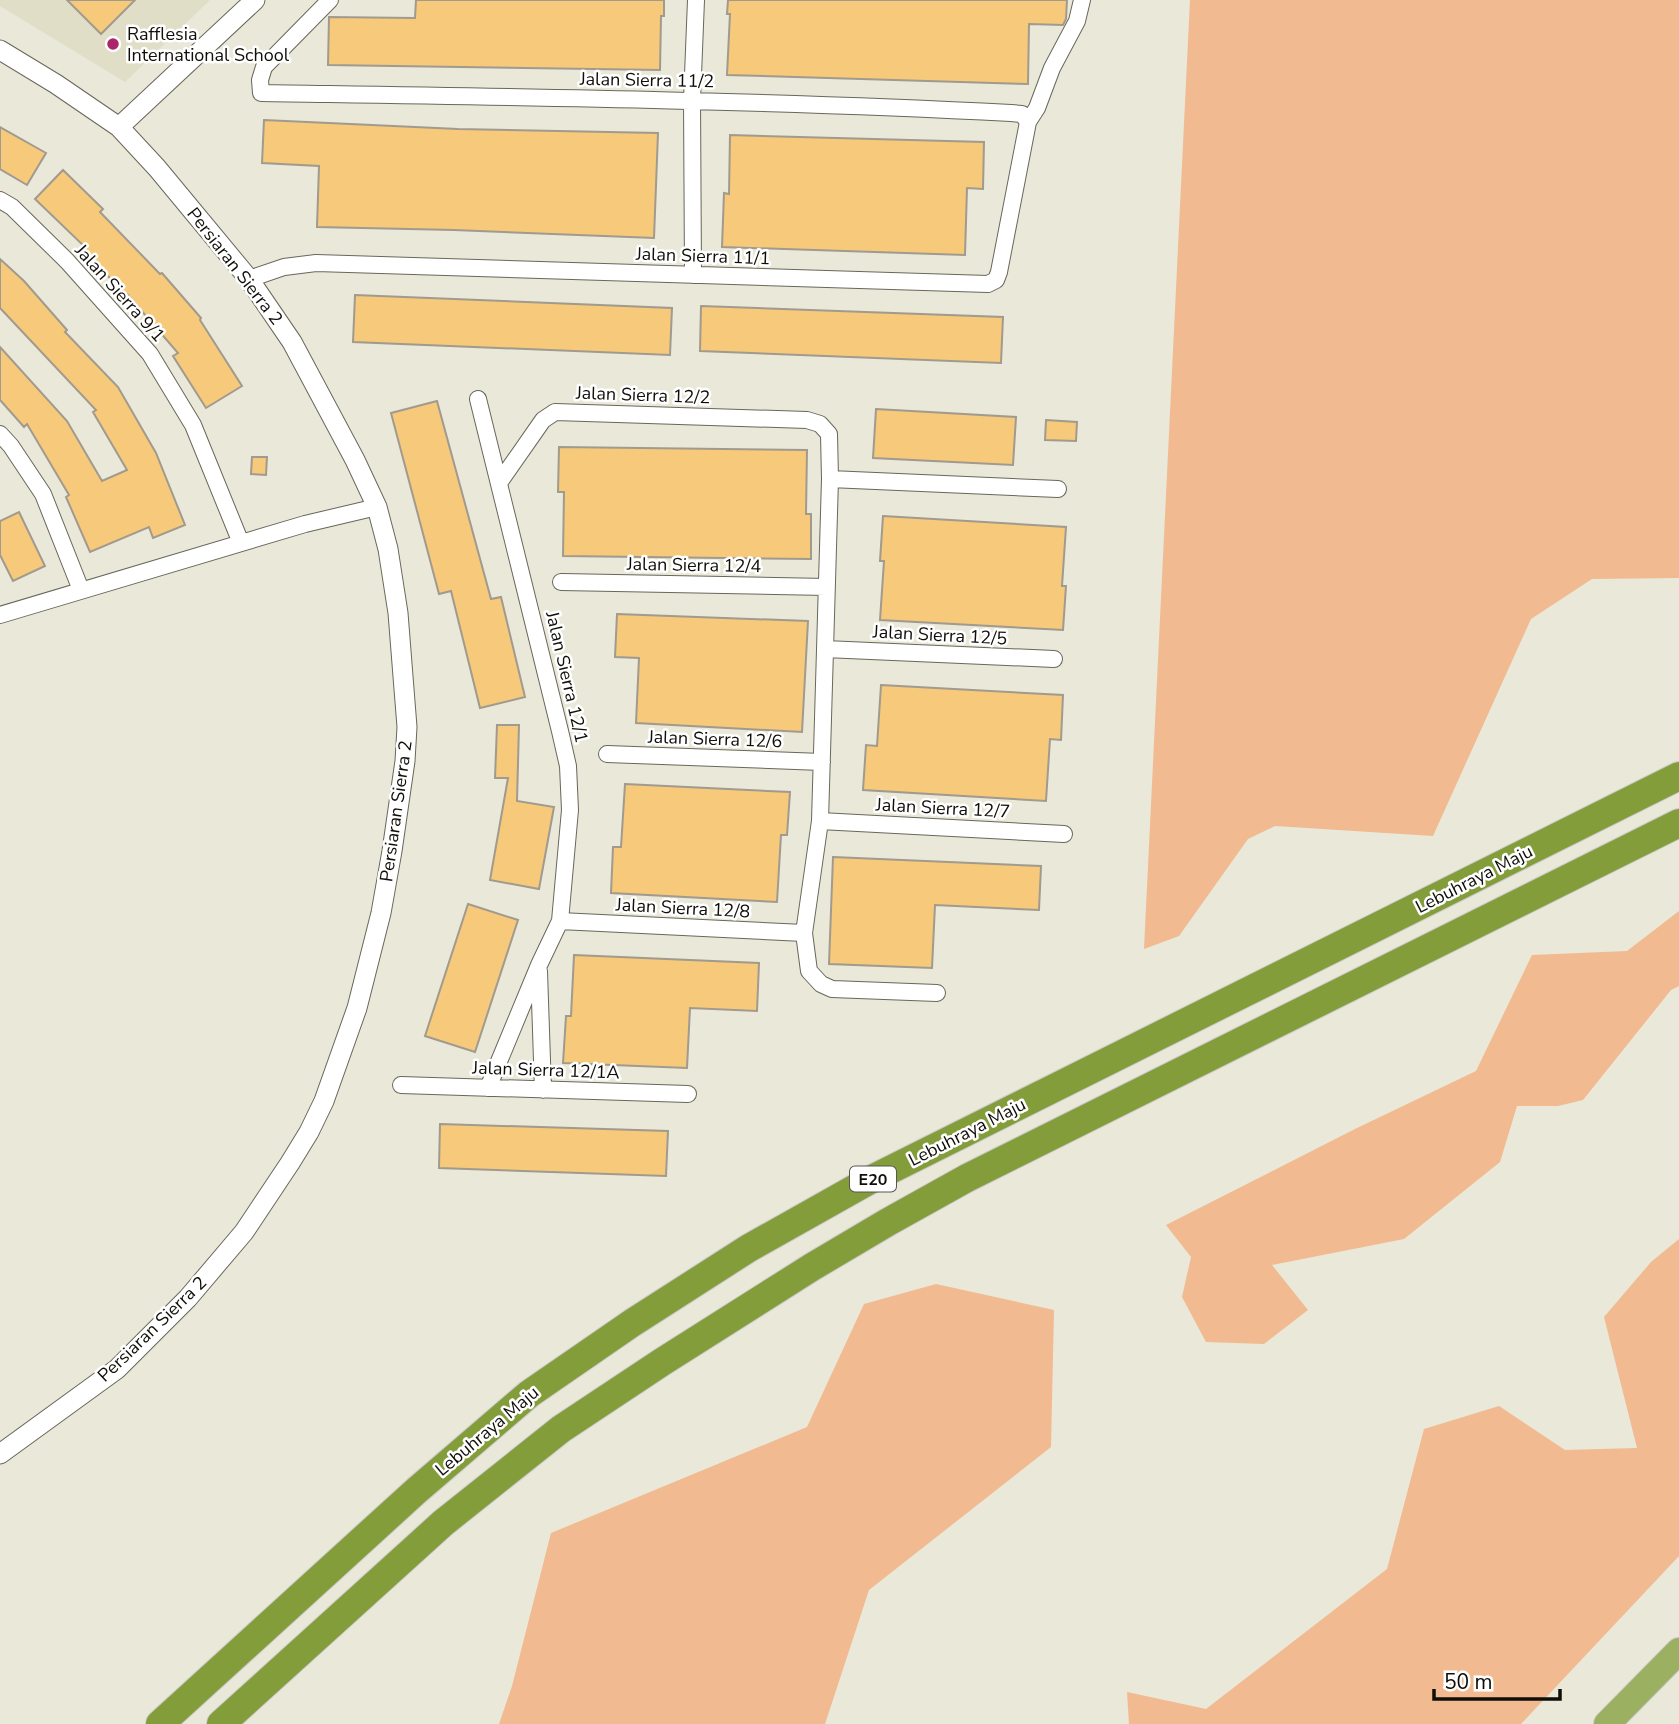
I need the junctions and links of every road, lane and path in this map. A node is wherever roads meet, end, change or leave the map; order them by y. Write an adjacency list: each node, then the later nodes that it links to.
1 (255, 0): 8 (street)
2 (330, 0): 6 (street, Jalan Sierra 11/2)
3 (696, 0): 6 (street)
4 (1082, 0): 7 (street, Jalan Sierra 11/1)
5 (0, 50): 8 (street, Persiaran Sierra 2)
6 (692, 100): 7 (street, Jalan Sierra 11/2); 10 (street)
7 (1028, 122): 10 (street, Jalan Sierra 11/1)
8 (118, 127): 11 (street, Persiaran Sierra 2)
9 (0, 200): 18 (street, Jalan Sierra 9/1)
10 (693, 275): 11 (street, Jalan Sierra 11/1)
11 (249, 279): 17 (street, Persiaran Sierra 2)
12 (478, 399): 15 (street, Jalan Sierra 12/1)
13 (0, 434): 21 (street)
14 (830, 479): 15 (street, Jalan Sierra 12/2); 16 (street); 20 (street)
15 (499, 483): 31 (street, Jalan Sierra 12/1)
16 (1058, 489)
17 (377, 507): 18 (street); 39 (street, Persiaran Sierra 2)
18 (241, 543): 21 (street)
19 (561, 582): 20 (street, Jalan Sierra 12/4)
20 (827, 587): 23 (street)
21 (81, 590): 22 (street)
22 (0, 615)
23 (825, 649): 24 (street, Jalan Sierra 12/5); 26 (street)
24 (1054, 659)
25 (607, 754): 26 (street, Jalan Sierra 12/6)
26 (822, 762): 28 (street)
27 (1679, 776): 41 (highway, Lebuhraya Maju / E20)
28 (820, 821): 30 (street, Jalan Sierra 12/7); 32 (street)
29 (1679, 823): 42 (highway, E20)
30 (1064, 834)
31 (560, 921): 32 (street, Jalan Sierra 12/8); 33 (street, Jalan Sierra 12/1)
32 (804, 933): 34 (street)
33 (539, 965): 36 (street, Jalan Sierra 12/1); 37 (street)
34 (937, 993)
35 (401, 1085): 36 (street, Jalan Sierra 12/1A)
36 (488, 1088): 37 (street, Jalan Sierra 12/1A)
37 (542, 1090): 38 (street, Jalan Sierra 12/1A)
38 (688, 1094)
39 (0, 1454)
40 (1679, 1651): 43 (highway)
41 (160, 1724)
42 (221, 1724)
43 (1607, 1724)

